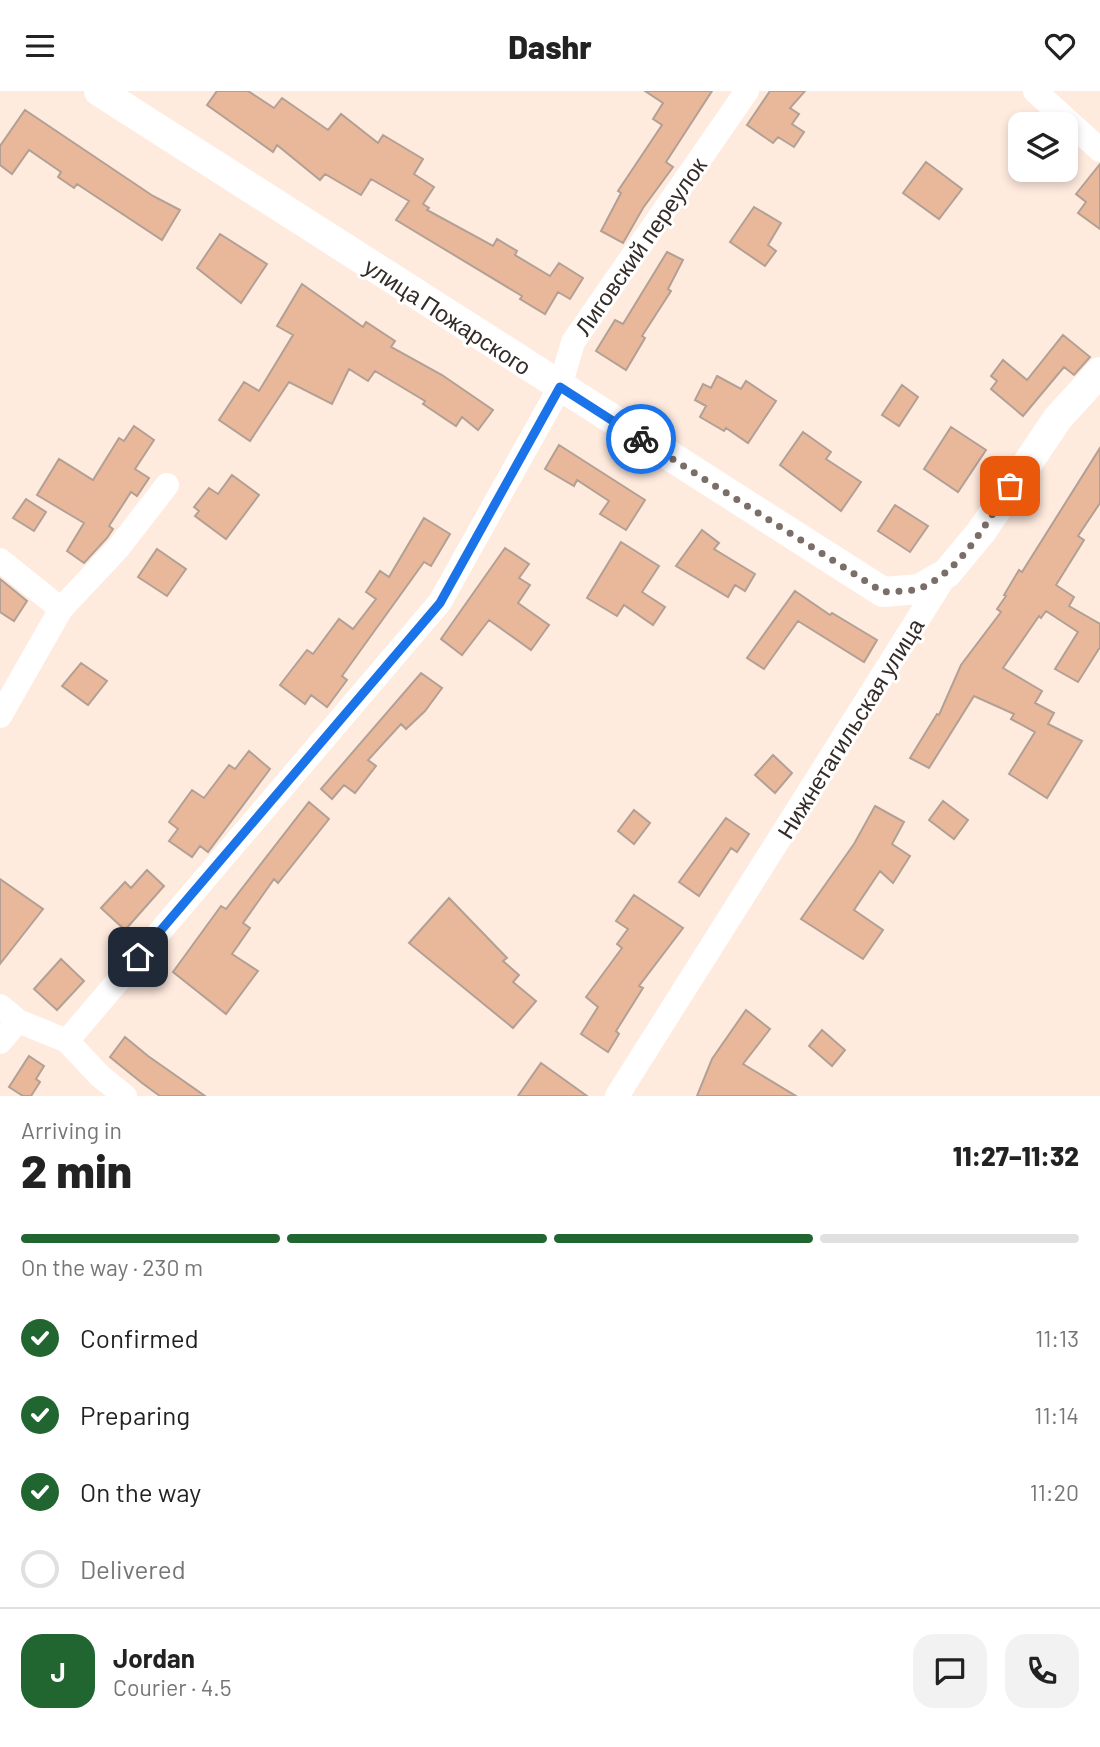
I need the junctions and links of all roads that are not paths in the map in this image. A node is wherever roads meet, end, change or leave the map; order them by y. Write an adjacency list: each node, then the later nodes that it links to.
1 (99, 91): 6 (street, улица Пожарского)
2 (747, 91): 6 (street, Лиговский переулок)
3 (1035, 91): 4 (street)
4 (1100, 150)
5 (1100, 372): 9 (street, Нижнетагильская улица)
6 (560, 387): 9 (street, улица Пожарского); 13 (street, Лиговский переулок)
7 (167, 485): 10 (street)
8 (0, 561): 10 (street)
9 (947, 573): 16 (street, Нижнетагильская улица)
10 (61, 609): 11 (street)
11 (0, 716)
12 (9, 1013): 13 (street); 14 (street)
13 (68, 1041): 15 (street)
14 (0, 1042)
15 (125, 1096)
16 (617, 1096)

